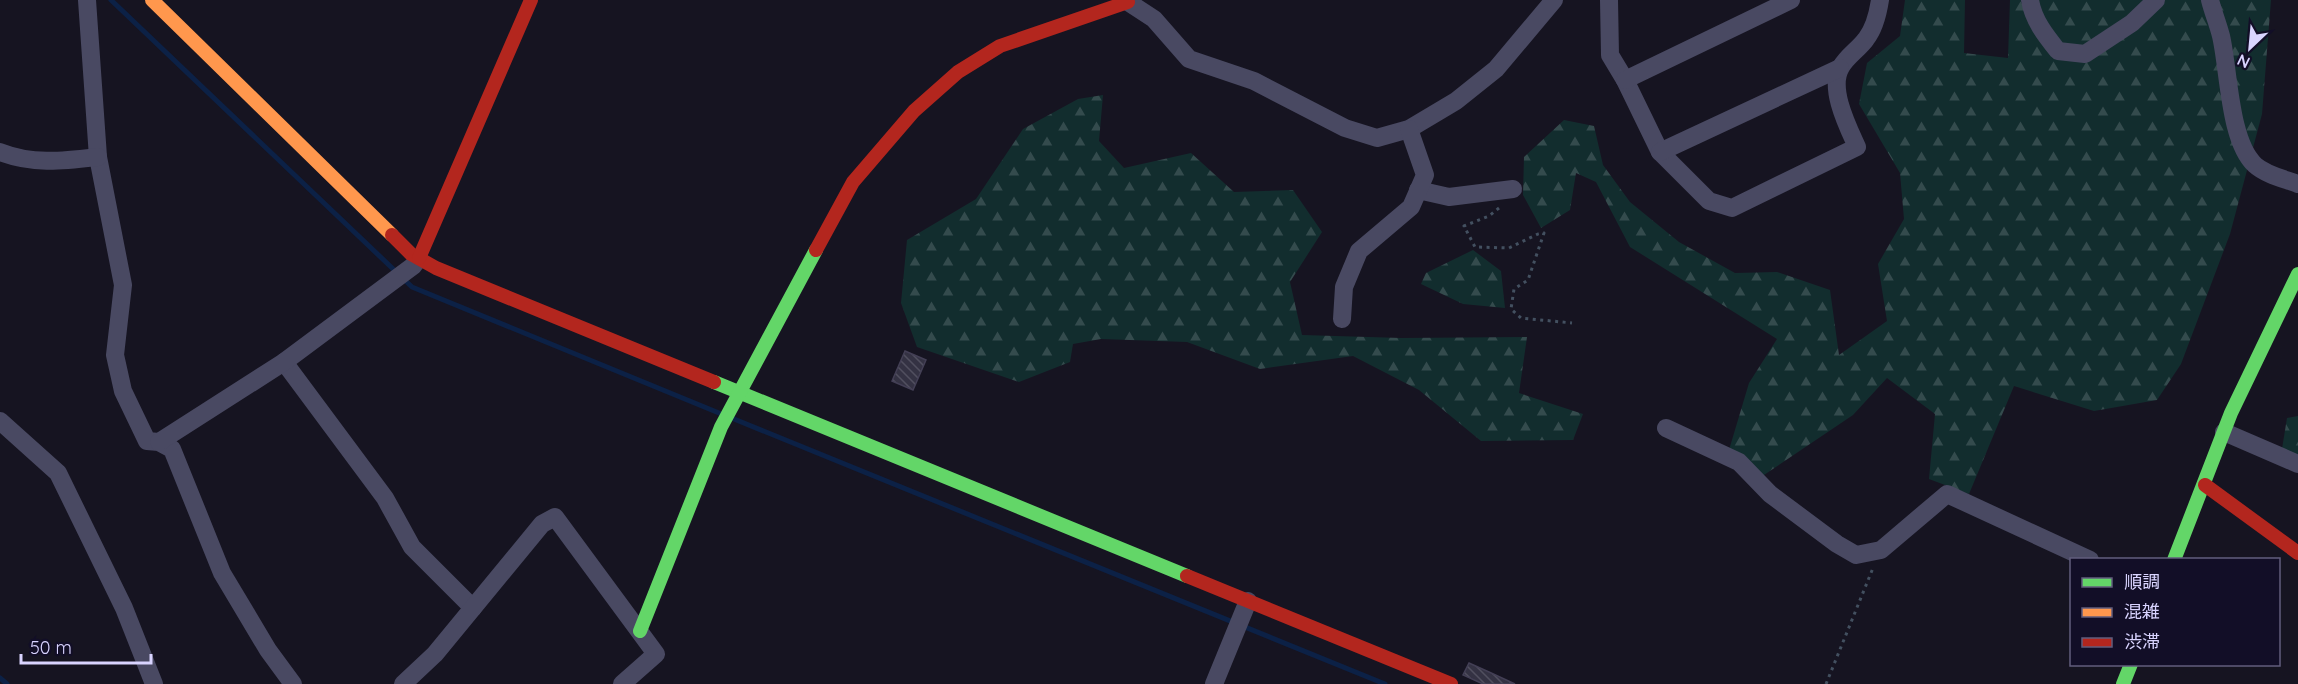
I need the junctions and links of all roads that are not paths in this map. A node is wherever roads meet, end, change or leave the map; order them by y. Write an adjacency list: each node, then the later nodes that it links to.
1 (87, 0): 17 (street)
2 (152, 0): 21 (street)
3 (531, 0): 21 (street)
4 (1554, 0): 14 (street)
5 (1609, 0): 13 (street)
6 (1791, 0): 13 (street)
7 (1880, 0): 12 (street)
8 (2030, 0): 9 (street)
9 (2156, 0)
10 (2210, 0): 18 (street)
11 (1125, 1): 14 (street); 25 (street)
12 (1840, 68): 16 (street); 16 (street)
13 (1625, 80): 16 (street)
14 (1409, 129): 20 (street)
15 (0, 152): 17 (street)
16 (1660, 152)
17 (98, 157): 29 (street)
18 (2298, 184)
19 (1513, 189): 20 (street)
20 (1418, 190): 23 (street)
21 (416, 262): 24 (street); 25 (street)
22 (2298, 274): 28 (street)
23 (1342, 319)
24 (284, 362): 29 (street); 36 (street)
25 (738, 392): 35 (street); 37 (street)
26 (0, 421): 39 (street)
27 (1666, 428): 33 (street)
28 (2224, 432): 30 (street); 31 (street)
29 (159, 442): 40 (street)
30 (2298, 464)
31 (2205, 485): 32 (street); 34 (street)
32 (2298, 553)
33 (2086, 558)
34 (2175, 558)
35 (1248, 601): 43 (street); 44 (street)
36 (473, 608): 37 (street); 41 (street)
37 (640, 631): 42 (street)
38 (2130, 666): 45 (street)
39 (154, 684)
40 (293, 684)
41 (403, 684)
42 (622, 684)
43 (1214, 684)
44 (1451, 684)
45 (2123, 684)

